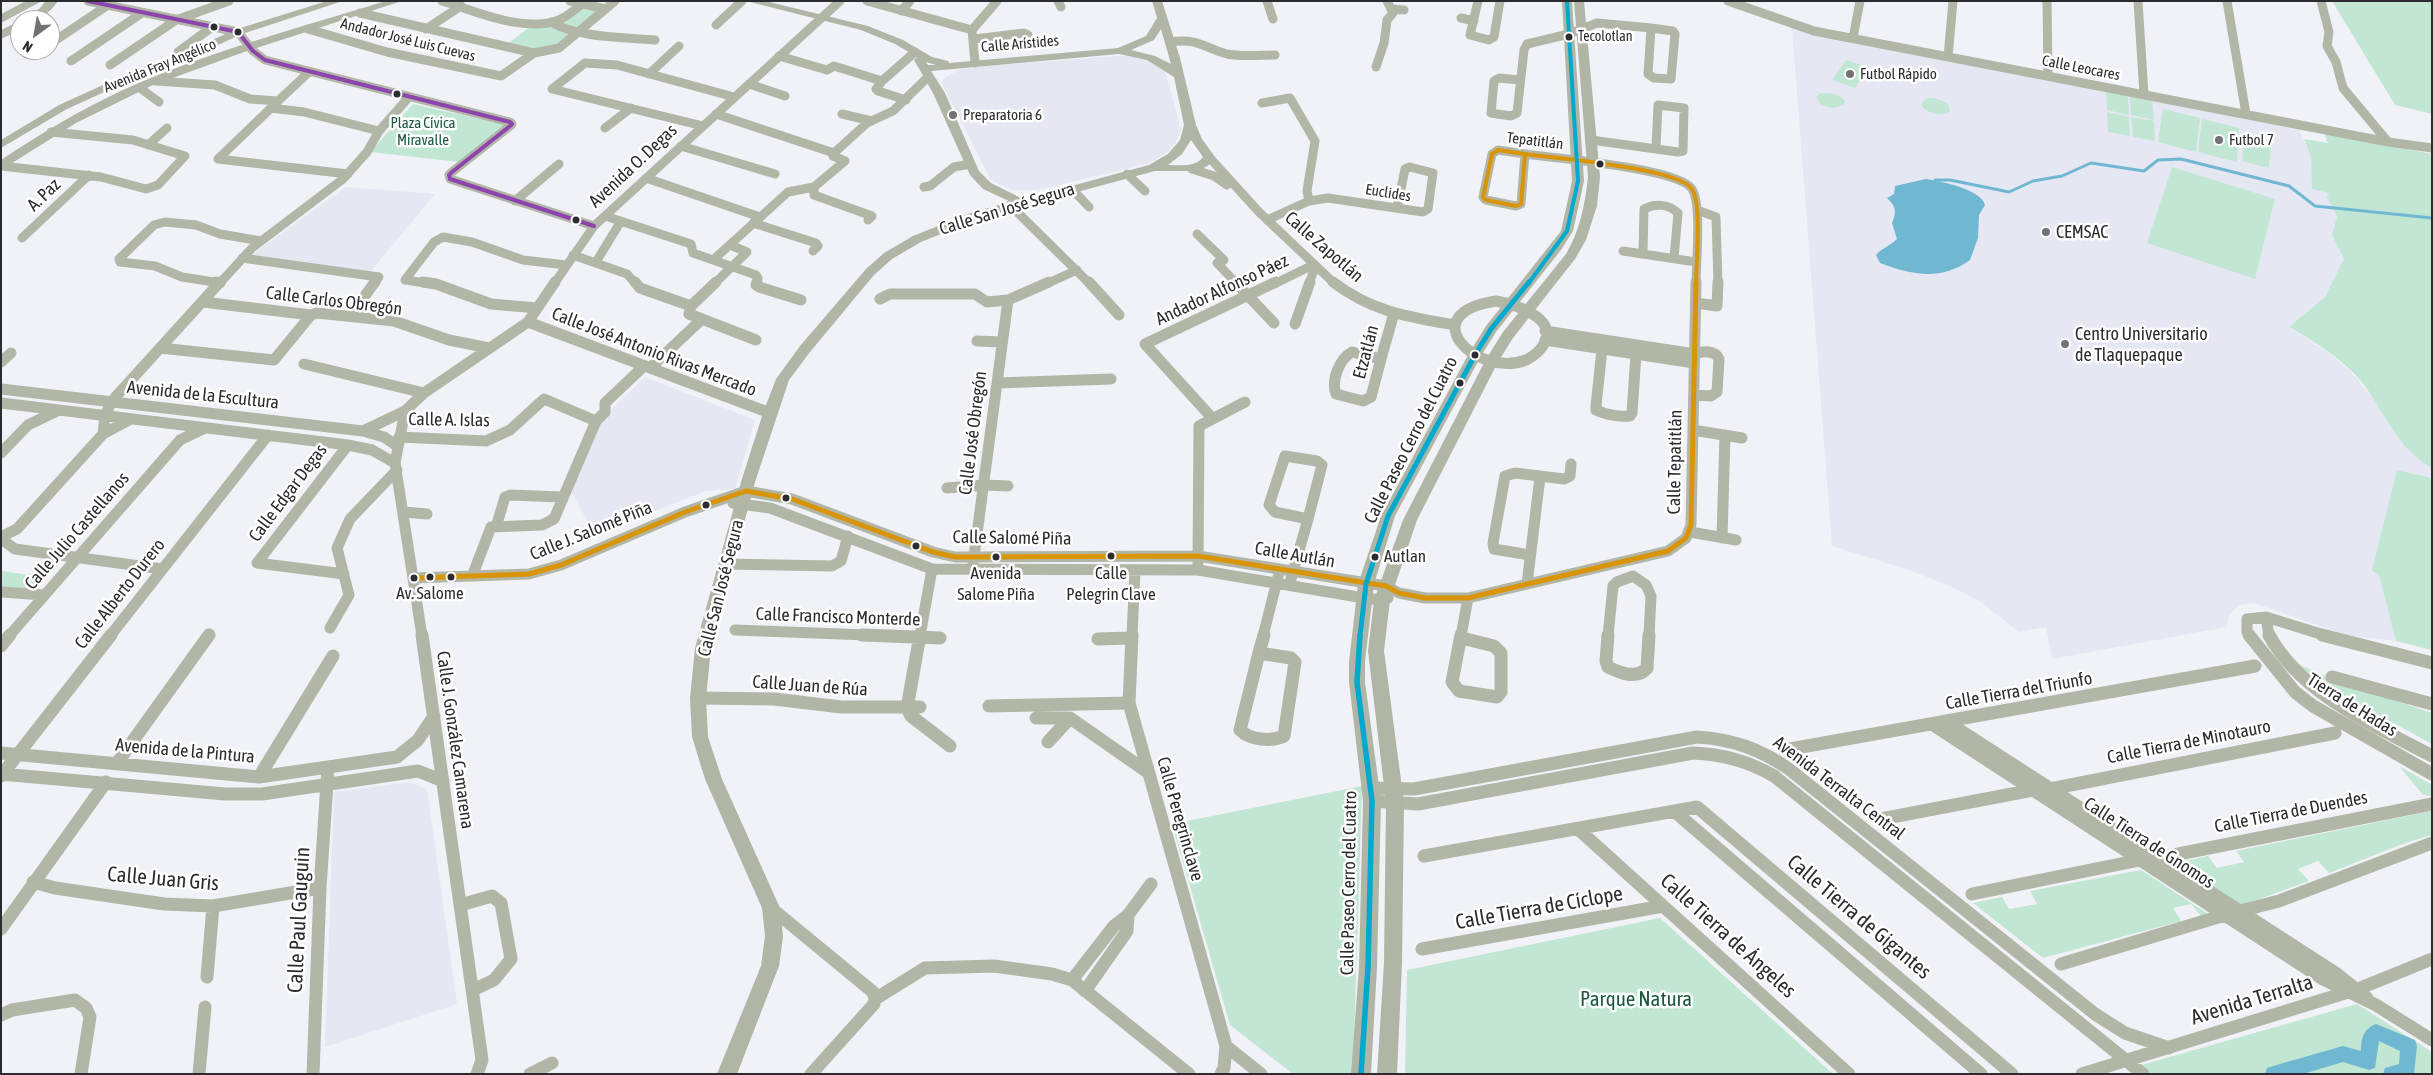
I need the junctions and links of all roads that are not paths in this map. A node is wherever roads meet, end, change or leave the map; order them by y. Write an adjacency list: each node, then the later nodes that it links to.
1 (36, 1): 40 (main road)
2 (88, 1): 29 (street)
3 (229, 1): 41 (street)
4 (338, 1): 51 (street, Avenida Fray Angélico)
5 (397, 1): 35 (street, Avenida Fray Angélico)
6 (442, 1): 30 (street)
7 (570, 1): 26 (street)
8 (615, 1): 31 (street)
9 (742, 1): 44 (street)
10 (751, 1): 36 (street)
11 (840, 1): 36 (street, Avenida O. Degas)
12 (867, 1): 32 (street)
13 (910, 1): 32 (street)
14 (997, 1): 49 (street)
15 (1158, 1): 37 (street)
16 (1267, 1): 38 (street)
17 (1478, 1): 42 (street)
18 (1499, 1): 42 (street)
19 (1728, 1): 54 (street, Calle Leocares)
20 (1860, 1): 54 (street)
21 (1953, 1): 69 (street)
22 (2047, 1): 81 (street)
23 (2138, 1): 88 (street)
24 (2227, 1): 98 (street)
25 (2321, 1): 107 (street)
26 (582, 4): 31 (street); 43 (street)
27 (1568, 4): 52 (street, Calle Paseo Cerro del Cuatro)
28 (1389, 5): 33 (street); 76 (street)
29 (108, 6): 34 (street); 53 (street)
30 (461, 6): 43 (street); 48 (street)
31 (606, 9): 50 (street)
32 (901, 10): 49 (street)
33 (1404, 10)
34 (142, 12): 41 (street); 71 (street)
35 (360, 13): 47 (street, Avenida Fray Angélico); 48 (street)
36 (821, 18): 64 (street); 68 (street, Avenida O. Degas)
37 (1162, 18): 57 (street); 58 (street)
38 (1273, 18)
39 (1461, 18): 42 (street)
40 (1, 19)
41 (176, 20): 45 (street); 75 (street)
42 (1474, 21)
43 (551, 22): 50 (street)
44 (716, 25)
45 (212, 27): 51 (street); 63 (street)
46 (1651, 28): 46 (street); 52 (street)
47 (308, 29): 61 (street, Avenida Fray Angélico); 65 (street, Andador José Luis Cuevas)
48 (426, 29): 65 (street)
49 (972, 30): 55 (street)
50 (580, 31): 56 (street); 65 (street)
51 (238, 32): 61 (street); 108 (street, Avenida Fray Angélico)
52 (1575, 32): 82 (street); 106 (street, Calle Paseo Cerro del Cuatro); 117 (street, Calle Paseo Cerro del Cuatro)
53 (60, 37)
54 (1853, 38): 69 (street, Calle Leocares)
55 (974, 39): 59 (street); 73 (street)
56 (655, 40)
57 (1145, 40): 58 (street); 62 (street, Calle Arístides); 66 (street)
58 (1170, 42): 67 (street); 70 (street)
59 (1029, 45)
60 (679, 46): 79 (street)
61 (250, 48): 77 (street); 83 (street, Avenida Fray Angélico)
62 (1119, 50): 66 (street, Calle Arístides); 73 (street, Calle Arístides)
63 (178, 52)
64 (915, 52): 74 (street); 78 (street); 84 (street)
65 (534, 53)
66 (1145, 54): 72 (street, Calle Arístides)
67 (1275, 55)
68 (779, 56): 84 (street); 85 (street, Avenida O. Degas)
69 (1948, 57): 81 (street, Calle Leocares)
70 (1175, 58): 72 (street); 80 (street)
71 (71, 61)
72 (1163, 62): 80 (street, Calle Arístides)
73 (975, 63): 74 (street, Calle Arístides)
74 (958, 64): 78 (street, Calle Arístides); 87 (street)
75 (110, 65)
76 (1376, 68)
77 (309, 72): 83 (street); 90 (street)
78 (926, 73): 87 (street); 92 (street)
79 (649, 74): 91 (street); 95 (street)
80 (1179, 76): 100 (street)
81 (2048, 76): 88 (street, Calle Leocares)
82 (1520, 80): 82 (street)
83 (156, 81): 86 (street, Avenida Fray Angélico)
84 (882, 81): 92 (street)
85 (749, 84): 89 (street); 91 (street, Avenida O. Degas)
86 (140, 88): 93 (street); 105 (street, Avenida Fray Angélico)
87 (939, 93): 120 (street)
88 (2144, 95): 98 (street, Calle Leocares)
89 (785, 96)
90 (409, 97): 104 (street); 135 (street)
91 (734, 98): 96 (street, Avenida O. Degas)
92 (906, 100): 99 (street)
93 (159, 102)
94 (1262, 103): 136 (street)
95 (630, 108): 101 (street); 103 (street)
96 (716, 114): 101 (street, Avenida O. Degas); 116 (street)
97 (842, 114): 99 (street)
98 (2246, 114): 107 (street, Calle Leocares)
99 (872, 121): 116 (street)
100 (1190, 125): 113 (street); 114 (street)
101 (703, 126): 110 (street, Avenida O. Degas)
102 (167, 128): 109 (street)
103 (606, 128)
104 (379, 131): 124 (street); 124 (street)
105 (51, 132): 109 (street); 121 (street, Avenida Fray Angélico)
106 (1591, 140): 111 (street); 118 (street, Calle Paseo Cerro del Cuatro)
107 (2388, 142): 112 (street, Calle Leocares)
108 (1, 145)
109 (148, 145): 127 (street)
110 (680, 146): 125 (street); 128 (street, Avenida O. Degas)
111 (1656, 148): 111 (street)
112 (2432, 148)
113 (1178, 152): 114 (street); 122 (street, Calle San José Segura); 123 (street)
114 (1206, 152): 123 (street); 134 (street, Calle Zapotlán)
115 (1525, 153): 115 (street, Tepatitlán); 117 (street, Tepatitlán)
116 (834, 154): 130 (street)
117 (1577, 160): 118 (street, Tepatitlán); 170 (street, Calle Paseo Cerro del Cuatro)
118 (1593, 163): 129 (street, Tepatitlán); 174 (street, Calle Paseo Cerro del Cuatro)
119 (558, 164): 135 (street)
120 (970, 164): 131 (street); 137 (street)
121 (1, 166): 127 (street)
122 (1153, 168): 123 (street, Calle San José Segura); 126 (street, Calle San José Segura)
123 (1187, 168): 134 (street, Calle Zapotlán)
124 (348, 174): 149 (street)
125 (775, 174)
126 (1127, 174): 132 (street, Calle San José Segura); 133 (street)
127 (88, 175): 148 (street, A. Paz)
128 (646, 178): 141 (street, Avenida O. Degas); 142 (street)
129 (1685, 182): 140 (street, Calle Tepatitlán)
130 (814, 187): 142 (street); 143 (street)
131 (924, 187)
132 (1072, 189): 137 (street, Calle San José Segura); 138 (street)
133 (1145, 191)
134 (1239, 193): 144 (street, Calle Zapotlán)
135 (516, 201): 146 (street)
136 (1310, 202): 139 (street, Euclides); 144 (street, Euclides)
137 (1015, 204): 163 (street); 211 (street, Calle San José Segura)
138 (1089, 208)
139 (1397, 208): 139 (street, Euclides)
140 (1697, 210): 159 (street, Calle Tepatitlán); 171 (street)
141 (605, 216): 145 (street); 146 (street, Avenida O. Degas)
142 (756, 220): 150 (street); 151 (street)
143 (868, 220)
144 (1267, 220): 161 (street, Calle Zapotlán)
145 (621, 221): 157 (street); 158 (street)
146 (594, 226): 154 (street, Avenida O. Degas)
147 (1197, 234): 165 (street)
148 (22, 238)
149 (261, 240): 155 (street); 164 (street)
150 (730, 245): 157 (street); 162 (street)
151 (814, 251)
152 (1622, 251): 153 (street)
153 (1643, 254): 156 (street); 156 (street)
154 (573, 255): 158 (street); 160 (street, Avenida O. Degas)
155 (242, 258): 164 (street); 178 (street)
156 (1674, 258): 159 (street)
157 (713, 260): 162 (street)
158 (596, 262): 173 (street)
159 (1696, 262): 171 (street, Calle Tepatitlán)
160 (566, 265): 172 (street, Avenida O. Degas); 172 (street)
161 (1314, 266): 165 (street, Andador Alfonso Páez); 175 (street, Calle Zapotlán); 182 (street)
162 (732, 267): 167 (street); 173 (street)
163 (1077, 270): 168 (street); 177 (street)
164 (220, 283): 169 (street)
165 (1249, 295): 181 (street); 214 (street, Andador Alfonso Páez)
166 (880, 299): 168 (street)
167 (801, 300)
168 (1008, 300): 187 (street, Calle José Obregón)
169 (202, 302): 176 (street, Calle Carlos Obregón); 189 (street)
170 (1511, 303): 174 (street); 183 (street); 193 (street, Calle Paseo Cerro del Cuatro)
171 (1696, 303): 195 (street, Calle Tepatitlán)
172 (537, 308): 180 (street, Avenida O. Degas)
173 (690, 310): 179 (street)
174 (1528, 310): 184 (street); 196 (street, Calle Paseo Cerro del Cuatro)
175 (1394, 313): 183 (street, Calle Zapotlán); 194 (street, Etzatlán)
176 (311, 315): 178 (street, Calle Carlos Obregón); 189 (street)
177 (1119, 315)
178 (350, 316): 190 (street, Calle Carlos Obregón)
179 (701, 320): 185 (street); 199 (street)
180 (528, 322): 190 (street, Avenida O. Degas); 199 (street, Calle José Antonio Rivas Mercado)
181 (1274, 324)
182 (1295, 324)
183 (1455, 325): 193 (street)
184 (1545, 335): 188 (street); 196 (street)
185 (756, 340)
186 (977, 341): 187 (street)
187 (1002, 342): 201 (street, Calle José Obregón)
188 (1603, 344): 192 (street); 192 (street); 195 (street)
189 (160, 348): 205 (street)
190 (489, 348): 203 (street, Avenida O. Degas)
191 (11, 353): 197 (street)
192 (1636, 354): 195 (street)
193 (1475, 355): 196 (street); 265 (street, Calle Paseo Cerro del Cuatro)
194 (1382, 359): 194 (street, Etzatlán)
195 (1694, 359): 204 (street, Calle Tepatitlán); 204 (street)
196 (1492, 361): 267 (street, Calle Paseo Cerro del Cuatro)
197 (1, 362)
198 (304, 364): 203 (street)
199 (647, 367): 211 (street, Calle José Antonio Rivas Mercado); 215 (street)
200 (1110, 379): 201 (street)
201 (997, 383): 232 (street, Calle José Obregón)
202 (1, 389): 205 (street, Avenida de la Escultura)
203 (424, 393): 210 (street, Avenida O. Degas)
204 (1694, 395): 219 (street, Calle Tepatitlán)
205 (111, 402): 212 (street); 220 (street, Avenida de la Escultura)
206 (1245, 402): 214 (street)
207 (1, 403): 208 (street, Avenida de la Escultura)
208 (30, 407): 209 (street, Avenida de la Escultura); 217 (street)
209 (59, 410): 212 (street, Avenida de la Escultura); 217 (street)
210 (405, 411): 220 (street, Avenida O. Degas); 226 (street, Calle J. González Camarena)
211 (770, 412): 236 (street, Calle San José Segura)
212 (105, 416): 213 (street, Avenida de la Escultura); 221 (street)
213 (131, 419): 216 (street, Avenida de la Escultura); 221 (street)
214 (1213, 419): 247 (street)
215 (596, 421): 226 (street, Calle A. Islas); 235 (street)
216 (176, 424): 218 (street, Avenida de la Escultura); 225 (street)
217 (28, 425): 228 (street)
218 (205, 428): 222 (street, Avenida de la Escultura); 225 (street, Calle Julio Castellanos)
219 (1693, 430): 223 (street); 241 (street, Calle Tepatitlán)
220 (363, 431): 226 (street, Avenida de la Escultura)
221 (103, 434): 243 (street)
222 (268, 435): 227 (street, Avenida de la Escultura); 254 (street, Calle Alberto Durero)
223 (1725, 435): 224 (street); 244 (street)
224 (1742, 438)
225 (180, 440): 248 (street, Calle Julio Castellanos)
226 (398, 441): 230 (street, Calle J. González Camarena)
227 (348, 445): 230 (street, Avenida de la Escultura); 259 (street, Calle Edgar Degas)
228 (1, 453)
229 (1571, 464): 231 (street)
230 (396, 467): 237 (street, Calle J. González Camarena); 259 (street)
231 (1540, 477): 246 (street); 246 (street)
232 (984, 485): 233 (street); 234 (street); 249 (street, Calle José Obregón)
233 (1008, 486)
234 (947, 488)
235 (562, 497): 240 (street); 240 (street)
236 (744, 498): 242 (street, Calle Salomé Piña); 249 (street, Calle Salomé Piña); 251 (street, Calle San José Segura); 260 (street, Calle J. Salomé Piña)
237 (404, 512): 238 (street); 262 (street, Calle J. González Camarena)
238 (426, 514)
239 (1308, 519): 239 (street); 258 (street)
240 (496, 527): 260 (street)
241 (1690, 532): 244 (street); 250 (street, Calle Tepatitlán)
242 (848, 536): 251 (street); 252 (street, Calle Salomé Piña)
243 (3, 537): 248 (street)
244 (1722, 538): 245 (street)
245 (1736, 540)
246 (1530, 555): 264 (street)
247 (1198, 556): 249 (street, Calle Salomé Piña); 256 (street); 257 (street, Calle Autlán)
248 (76, 557): 254 (street); 268 (street, Calle Julio Castellanos)
249 (974, 557): 253 (street, Calle José Obregón)
250 (1628, 561): 261 (street); 264 (street, Calle Tepatitlán)
251 (727, 564): 285 (street, Calle San José Segura)
252 (932, 569): 253 (street, Calle Salomé Piña); 274 (street)
253 (973, 569): 255 (street, Calle Salomé Piña)
254 (162, 570): 302 (street, Calle Alberto Durero)
255 (1135, 570): 256 (street, Calle Salomé Piña); 276 (street, Calle Peregrinclave)
256 (1198, 570): 263 (street, Calle Autlán)
257 (1279, 570): 258 (street, Calle Autlán); 263 (street)
258 (1293, 572): 263 (street); 265 (street, Calle Autlán)
259 (344, 574): 271 (street)
260 (473, 574): 262 (street, Calle J. Salomé Piña)
261 (1633, 576): 261 (street)
262 (414, 578): 291 (street, Calle J. González Camarena)
263 (1283, 584): 265 (street, Calle Autlán); 280 (street)
264 (1527, 584): 269 (street, Calle Tepatitlán)
265 (1365, 591): 267 (street, Calle Autlán); 316 (street, Calle Paseo Cerro del Cuatro)
266 (1, 592): 268 (street)
267 (1389, 593): 269 (street, Calle Tepatitlán); 317 (street, Calle Paseo Cerro del Cuatro)
268 (44, 595): 279 (street, Calle Julio Castellanos)
269 (1468, 598): 277 (street)
270 (2266, 617): 282 (street); 303 (street, Tierra de Hadas); 308 (street, Tierra de Hadas)
271 (330, 628)
272 (735, 630): 274 (street, Calle Francisco Monterde)
273 (209, 635): 304 (street)
274 (919, 637): 275 (street, Calle Francisco Monterde); 290 (street)
275 (940, 638)
276 (1131, 638): 278 (street); 286 (street, Calle Peregrinclave)
277 (1462, 638): 277 (street)
278 (1098, 639)
279 (1, 646)
280 (1259, 653): 280 (street)
281 (333, 656): 310 (street)
282 (2432, 663)
283 (2255, 666): 294 (street, Calle Tierra del Triunfo)
284 (2332, 677): 287 (street)
285 (698, 698): 290 (street, Calle Juan de Rúa); 333 (street, Calle San José Segura)
286 (1128, 703): 288 (street); 307 (street, Calle Peregrinclave)
287 (2432, 704)
288 (989, 706)
289 (920, 707): 290 (street, Calle Juan de Rúa)
290 (907, 708): 298 (street)
291 (434, 716): 306 (street, Avenida de la Pintura); 311 (street, Calle J. González Camarena)
292 (1036, 718): 293 (street)
293 (1070, 718): 297 (street); 307 (street)
294 (1947, 722): 295 (street, Calle Tierra del Triunfo); 314 (street, Calle Tierra de Gnomos)
295 (1932, 724): 299 (street, Calle Tierra del Triunfo); 315 (street, Calle Tierra de Gnomos)
296 (2335, 733): 314 (street, Calle Tierra de Minotauro)
297 (1048, 742)
298 (950, 746)
299 (1790, 749)
300 (1612, 751): 305 (street); 317 (street, Avenida Terralta Central); 353 (street, Avenida Terralta Central)
301 (1, 753): 302 (street, Avenida de la Pintura)
302 (16, 755): 304 (street, Avenida de la Pintura); 309 (street, Calle Alberto Durero)
303 (2432, 756)
304 (117, 763): 310 (street, Avenida de la Pintura)
305 (1620, 766): 317 (street, Avenida Terralta Central); 354 (street, Avenida Terralta Central)
306 (328, 768): 310 (street, Avenida de la Pintura); 313 (street, Calle Paul Gauguin)
307 (1146, 771): 352 (street, Calle Peregrinclave)
308 (2432, 774)
309 (2, 775): 312 (street, Avenida de la Pintura)
310 (259, 777)
311 (443, 781): 313 (street, Avenida de la Pintura); 331 (street, Calle J. González Camarena)
312 (106, 782): 313 (street, Avenida de la Pintura); 326 (street)
313 (327, 785): 328 (street, Calle Paul Gauguin)
314 (2050, 788): 324 (street, Calle Tierra de Gnomos)
315 (2033, 790): 320 (street); 325 (street, Calle Tierra de Gnomos)
316 (1371, 795): 317 (street, Avenida Terralta Central); 342 (street, Calle Paseo Cerro del Cuatro)
317 (1394, 796): 340 (street, Calle Paseo Cerro del Cuatro)
318 (2432, 804): 324 (street, Calle Tierra de Duendes)
319 (1674, 812): 321 (street, Calle Tierra de Gigantes); 369 (street); 370 (street, Calle Tierra de Gigantes)
320 (1881, 819)
321 (1578, 829): 323 (street, Calle Tierra de Gigantes); 332 (street, Calle Tierra de Ángeles)
322 (2432, 843): 334 (street)
323 (1424, 856)
324 (2158, 858): 334 (street, Calle Tierra de Gnomos)
325 (2140, 860): 329 (street); 335 (street, Calle Tierra de Gnomos)
326 (33, 882): 330 (street, Calle Juan Gris); 337 (street)
327 (1151, 884): 336 (street)
328 (320, 888): 330 (street, Calle Juan Gris); 358 (street, Calle Paul Gauguin)
329 (1972, 894)
330 (213, 906): 343 (street)
331 (460, 906): 345 (street, Calle J. González Camarena); 345 (street)
332 (1663, 906): 338 (street, Calle Tierra de Cíclope); 368 (street, Calle Tierra de Ángeles)
333 (771, 908): 348 (street); 361 (street, Calle San José Segura)
334 (2240, 911): 346 (street, Calle Tierra de Gnomos)
335 (2225, 915): 341 (street); 346 (street, Calle Tierra de Gnomos)
336 (1128, 916): 344 (street); 347 (street)
337 (1, 929)
338 (1422, 949)
339 (2432, 959): 346 (street, Avenida Terralta)
340 (1393, 963): 342 (street); 367 (street, Calle Paseo Cerro del Cuatro)
341 (2061, 964)
342 (1368, 966): 366 (street, Calle Paseo Cerro del Cuatro)
343 (207, 977)
344 (1072, 980): 347 (street); 348 (street)
345 (473, 990): 359 (street, Calle J. González Camarena)
346 (2352, 990): 351 (street); 353 (street, Avenida Terralta)
347 (1085, 991): 363 (street)
348 (875, 999): 362 (street)
349 (205, 1007): 357 (street)
350 (1, 1015): 356 (street)
351 (2432, 1040)
352 (1226, 1046): 364 (street, Calle Peregrinclave); 365 (street)
353 (2169, 1048): 354 (street, Avenida Terralta)
354 (2126, 1060): 371 (street, Avenida Terralta); 372 (street, Avenida Terralta Central)
355 (552, 1062): 360 (street)
356 (81, 1074)
357 (199, 1074)
358 (313, 1074)
359 (477, 1074)
360 (530, 1074)
361 (727, 1074)
362 (810, 1074)
363 (1189, 1074)
364 (1221, 1074)
365 (1261, 1074)
366 (1361, 1074)
367 (1387, 1074)
368 (1849, 1074)
369 (1981, 1074)
370 (2012, 1074)
371 (2082, 1074)
372 (2143, 1074)

